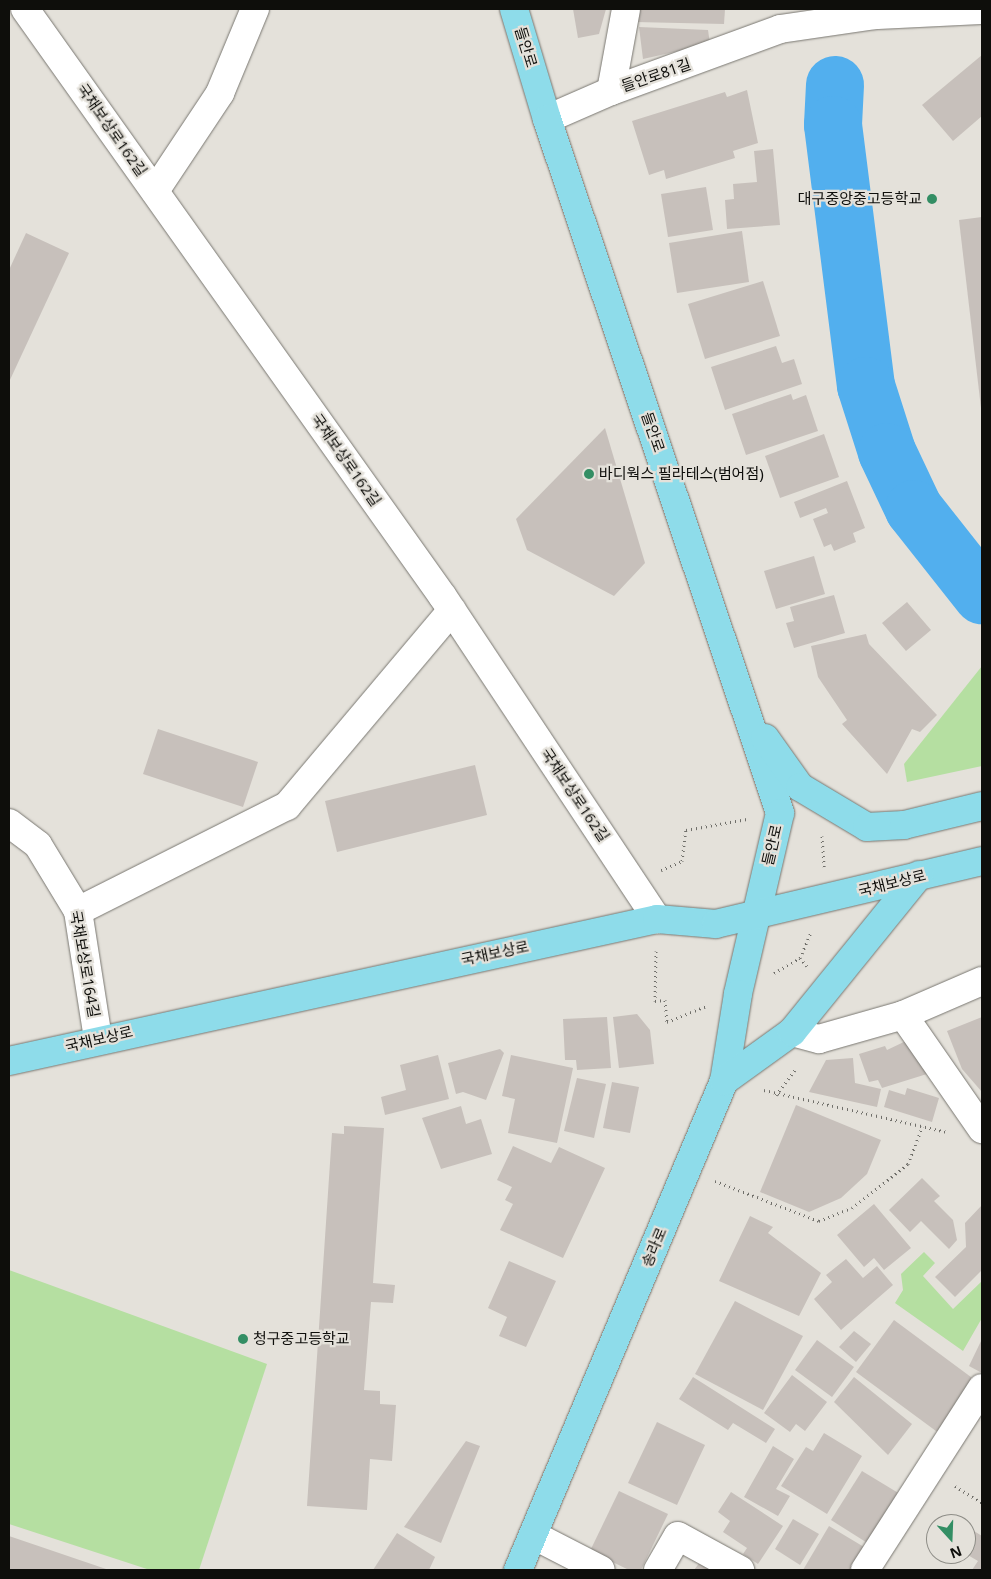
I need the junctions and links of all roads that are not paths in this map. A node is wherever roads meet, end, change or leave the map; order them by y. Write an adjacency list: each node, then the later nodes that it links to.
1 (25, 9): 10 (street, 국채보상로162길)
2 (255, 9): 10 (street)
3 (514, 9): 9 (main road, 들안로)
4 (626, 9): 8 (street)
5 (982, 10): 6 (street)
6 (876, 12): 7 (street, 들안로81길)
7 (774, 25): 8 (street, 들안로81길)
8 (611, 90): 9 (street, 들안로81길)
9 (547, 119): 12 (main road, 들안로)
10 (155, 191): 11 (street, 국채보상로162길)
11 (452, 610): 17 (street); 19 (street, 국채보상로162길)
12 (749, 716): 13 (main road); 18 (main road, 들안로)
13 (982, 806)
14 (9, 824): 17 (street, 국채보상로164길)
15 (982, 861): 16 (main road, 국채보상로)
16 (919, 875): 18 (main road, 국채보상로); 22 (main road)
17 (78, 911): 23 (street, 국채보상로164길)
18 (757, 914): 19 (main road, 국채보상로); 25 (main road, 송라로)
19 (658, 919): 23 (main road, 국채보상로)
20 (982, 981): 21 (street)
21 (903, 1015): 22 (street); 26 (street)
22 (792, 1032): 25 (main road)
23 (98, 1039): 24 (main road, 국채보상로)
24 (9, 1061)
25 (726, 1079): 28 (main road, 송라로)
26 (969, 1132)
27 (982, 1388): 33 (street)
28 (533, 1535): 29 (main road, 송라로); 30 (street)
29 (518, 1570)
30 (601, 1570)
31 (658, 1570): 32 (street)
32 (740, 1570)
33 (864, 1570)

